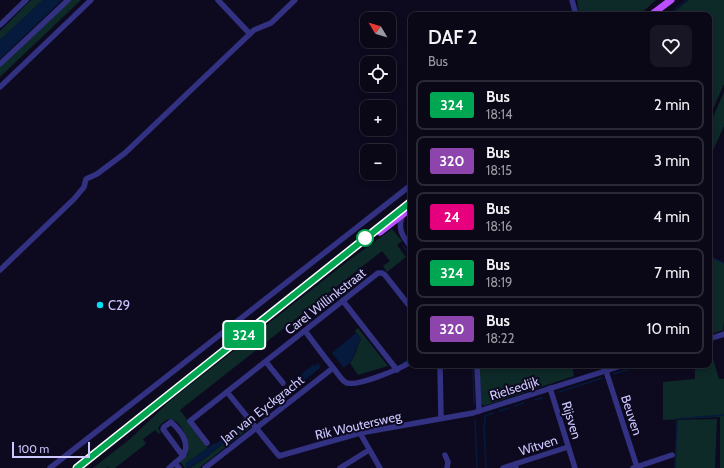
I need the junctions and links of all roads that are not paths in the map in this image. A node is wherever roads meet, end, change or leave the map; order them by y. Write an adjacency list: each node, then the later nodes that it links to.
1 (26, 0): 10 (street)
2 (68, 0): 12 (street)
3 (91, 0): 13 (street)
4 (218, 0): 11 (street)
5 (295, 0): 11 (street)
6 (572, 0): 8 (street)
7 (671, 0): 9 (main road)
8 (575, 12)
9 (655, 12)
10 (0, 25)
11 (250, 34): 20 (street)
12 (0, 64)
13 (0, 87)
14 (408, 187): 52 (street)
15 (408, 204): 19 (main road)
16 (408, 210): 17 (main road)
17 (403, 214): 18 (street); 19 (main road)
18 (408, 244)
19 (341, 258): 53 (main road)
20 (0, 270)
21 (343, 301): 22 (street, Carel Willinkstraat); 23 (street, Carel Willinkstraat); 32 (street)
22 (408, 304)
23 (305, 331): 26 (street, Carel Willinkstraat); 28 (street)
24 (724, 334): 25 (street)
25 (712, 338)
26 (266, 362): 34 (street); 36 (street, Carel Willinkstraat)
27 (408, 364): 32 (street)
28 (333, 368): 32 (street); 39 (street, Jan van Eyckgracht)
29 (440, 368): 38 (street)
30 (477, 368): 37 (street)
31 (613, 368): 33 (street, Rielsedijk)
32 (397, 370)
33 (606, 370): 35 (street, Rielsedijk); 51 (street, Beuven)
34 (283, 383)
35 (550, 388): 37 (street, Rielsedijk); 42 (street, Rijsven)
36 (227, 392): 39 (street); 41 (street, Carel Willinkstraat)
37 (479, 411): 38 (street, Rik Woutersweg)
38 (441, 418): 40 (street, Rik Woutersweg)
39 (256, 428): 40 (street, Rik Woutersweg); 50 (street, Jan van Eyckgracht)
40 (360, 434): 43 (street)
41 (207, 442)
42 (568, 447): 47 (street, Rijsven); 49 (street, Witven)
43 (369, 450): 55 (street); 56 (street)
44 (445, 454): 57 (street)
45 (672, 455): 51 (street)
46 (183, 456): 46 (street); 48 (street)
47 (572, 459): 59 (street, Rijsven); 60 (street, Rijsven)
48 (177, 466): 54 (street)
49 (515, 466): 58 (street, Witven)
50 (208, 467)
51 (635, 467)
52 (50, 468)
53 (77, 468)
54 (169, 468)
55 (340, 468)
56 (380, 468)
57 (447, 468)
58 (503, 468)
59 (570, 468)
60 (575, 468)

